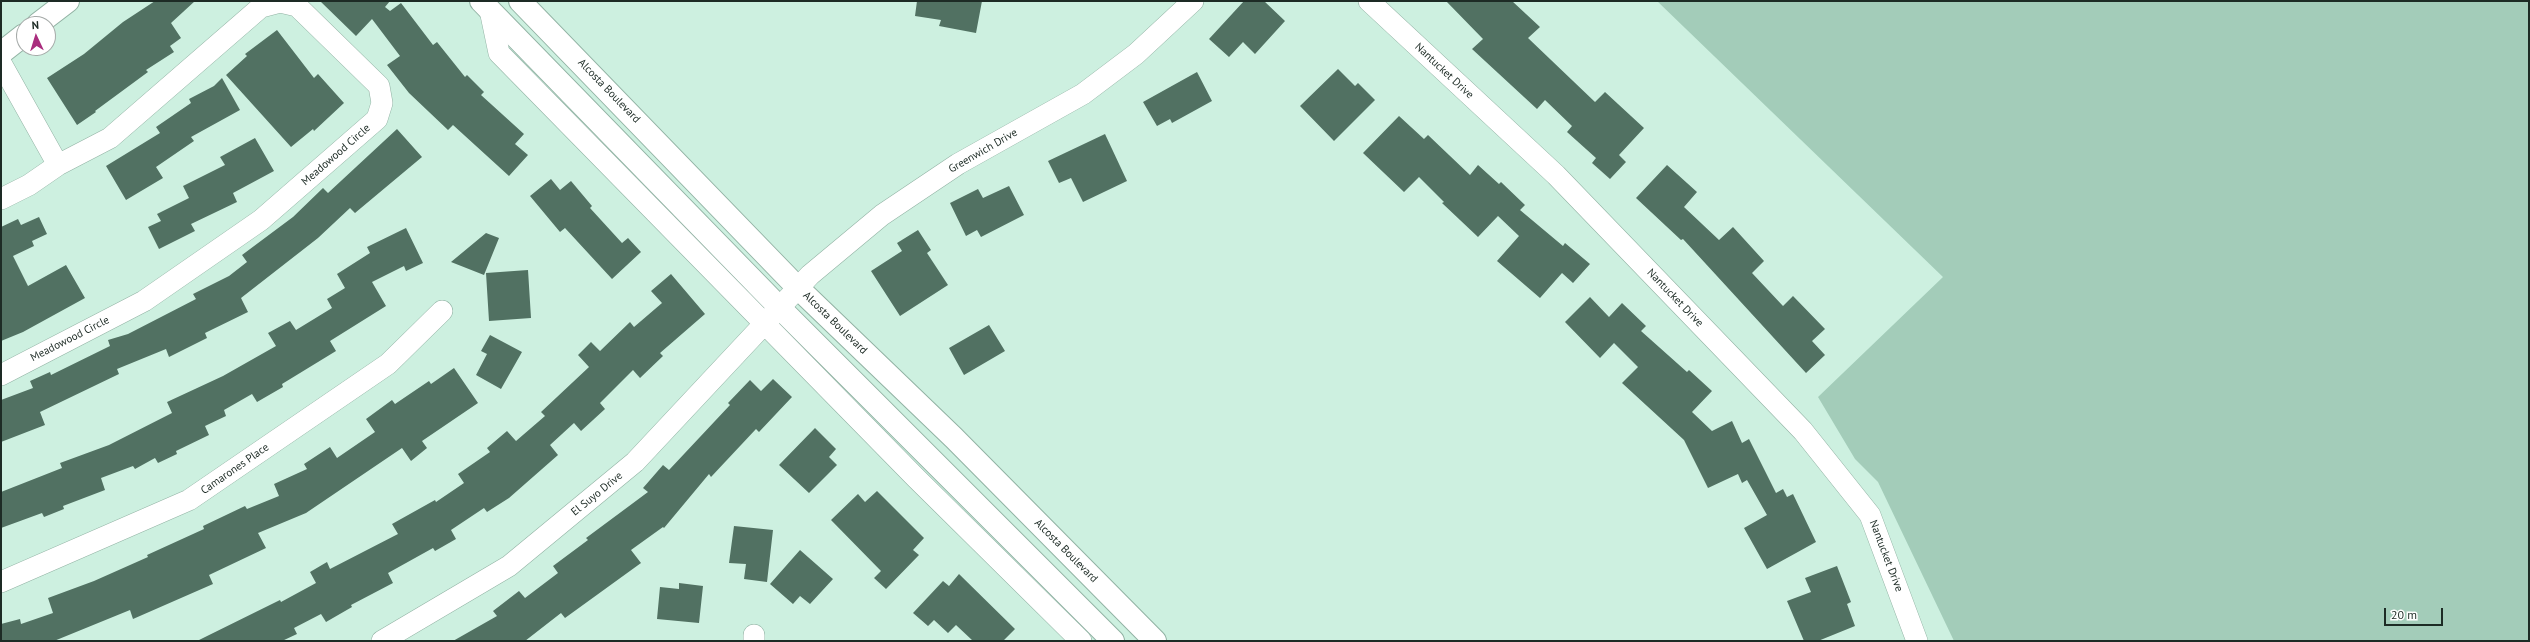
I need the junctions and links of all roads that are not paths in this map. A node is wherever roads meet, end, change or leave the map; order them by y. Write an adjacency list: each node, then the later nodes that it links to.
1 (68, 1): 6 (main road)
2 (520, 1): 12 (main road, Alcosta Boulevard)
3 (1193, 1): 12 (street, Greenwich Drive)
4 (1369, 1): 21 (street, Nantucket Drive)
5 (485, 6): 14 (main road)
6 (48, 16)
7 (16, 41): 8 (main road)
8 (1, 53)
9 (1, 63): 10 (street)
10 (58, 165): 11 (street, Meadowood Circle); 15 (street, Meadowood Circle)
11 (1, 199)
12 (798, 288): 14 (street, Greenwich Drive); 20 (main road, Alcosta Boulevard)
13 (442, 312): 16 (street, Camarones Place)
14 (773, 316): 17 (street, El Suyo Drive); 18 (street); 19 (main road)
15 (1, 375)
16 (1, 582)
17 (382, 641)
18 (1081, 641)
19 (1113, 641)
20 (1154, 641)
21 (1917, 641)

